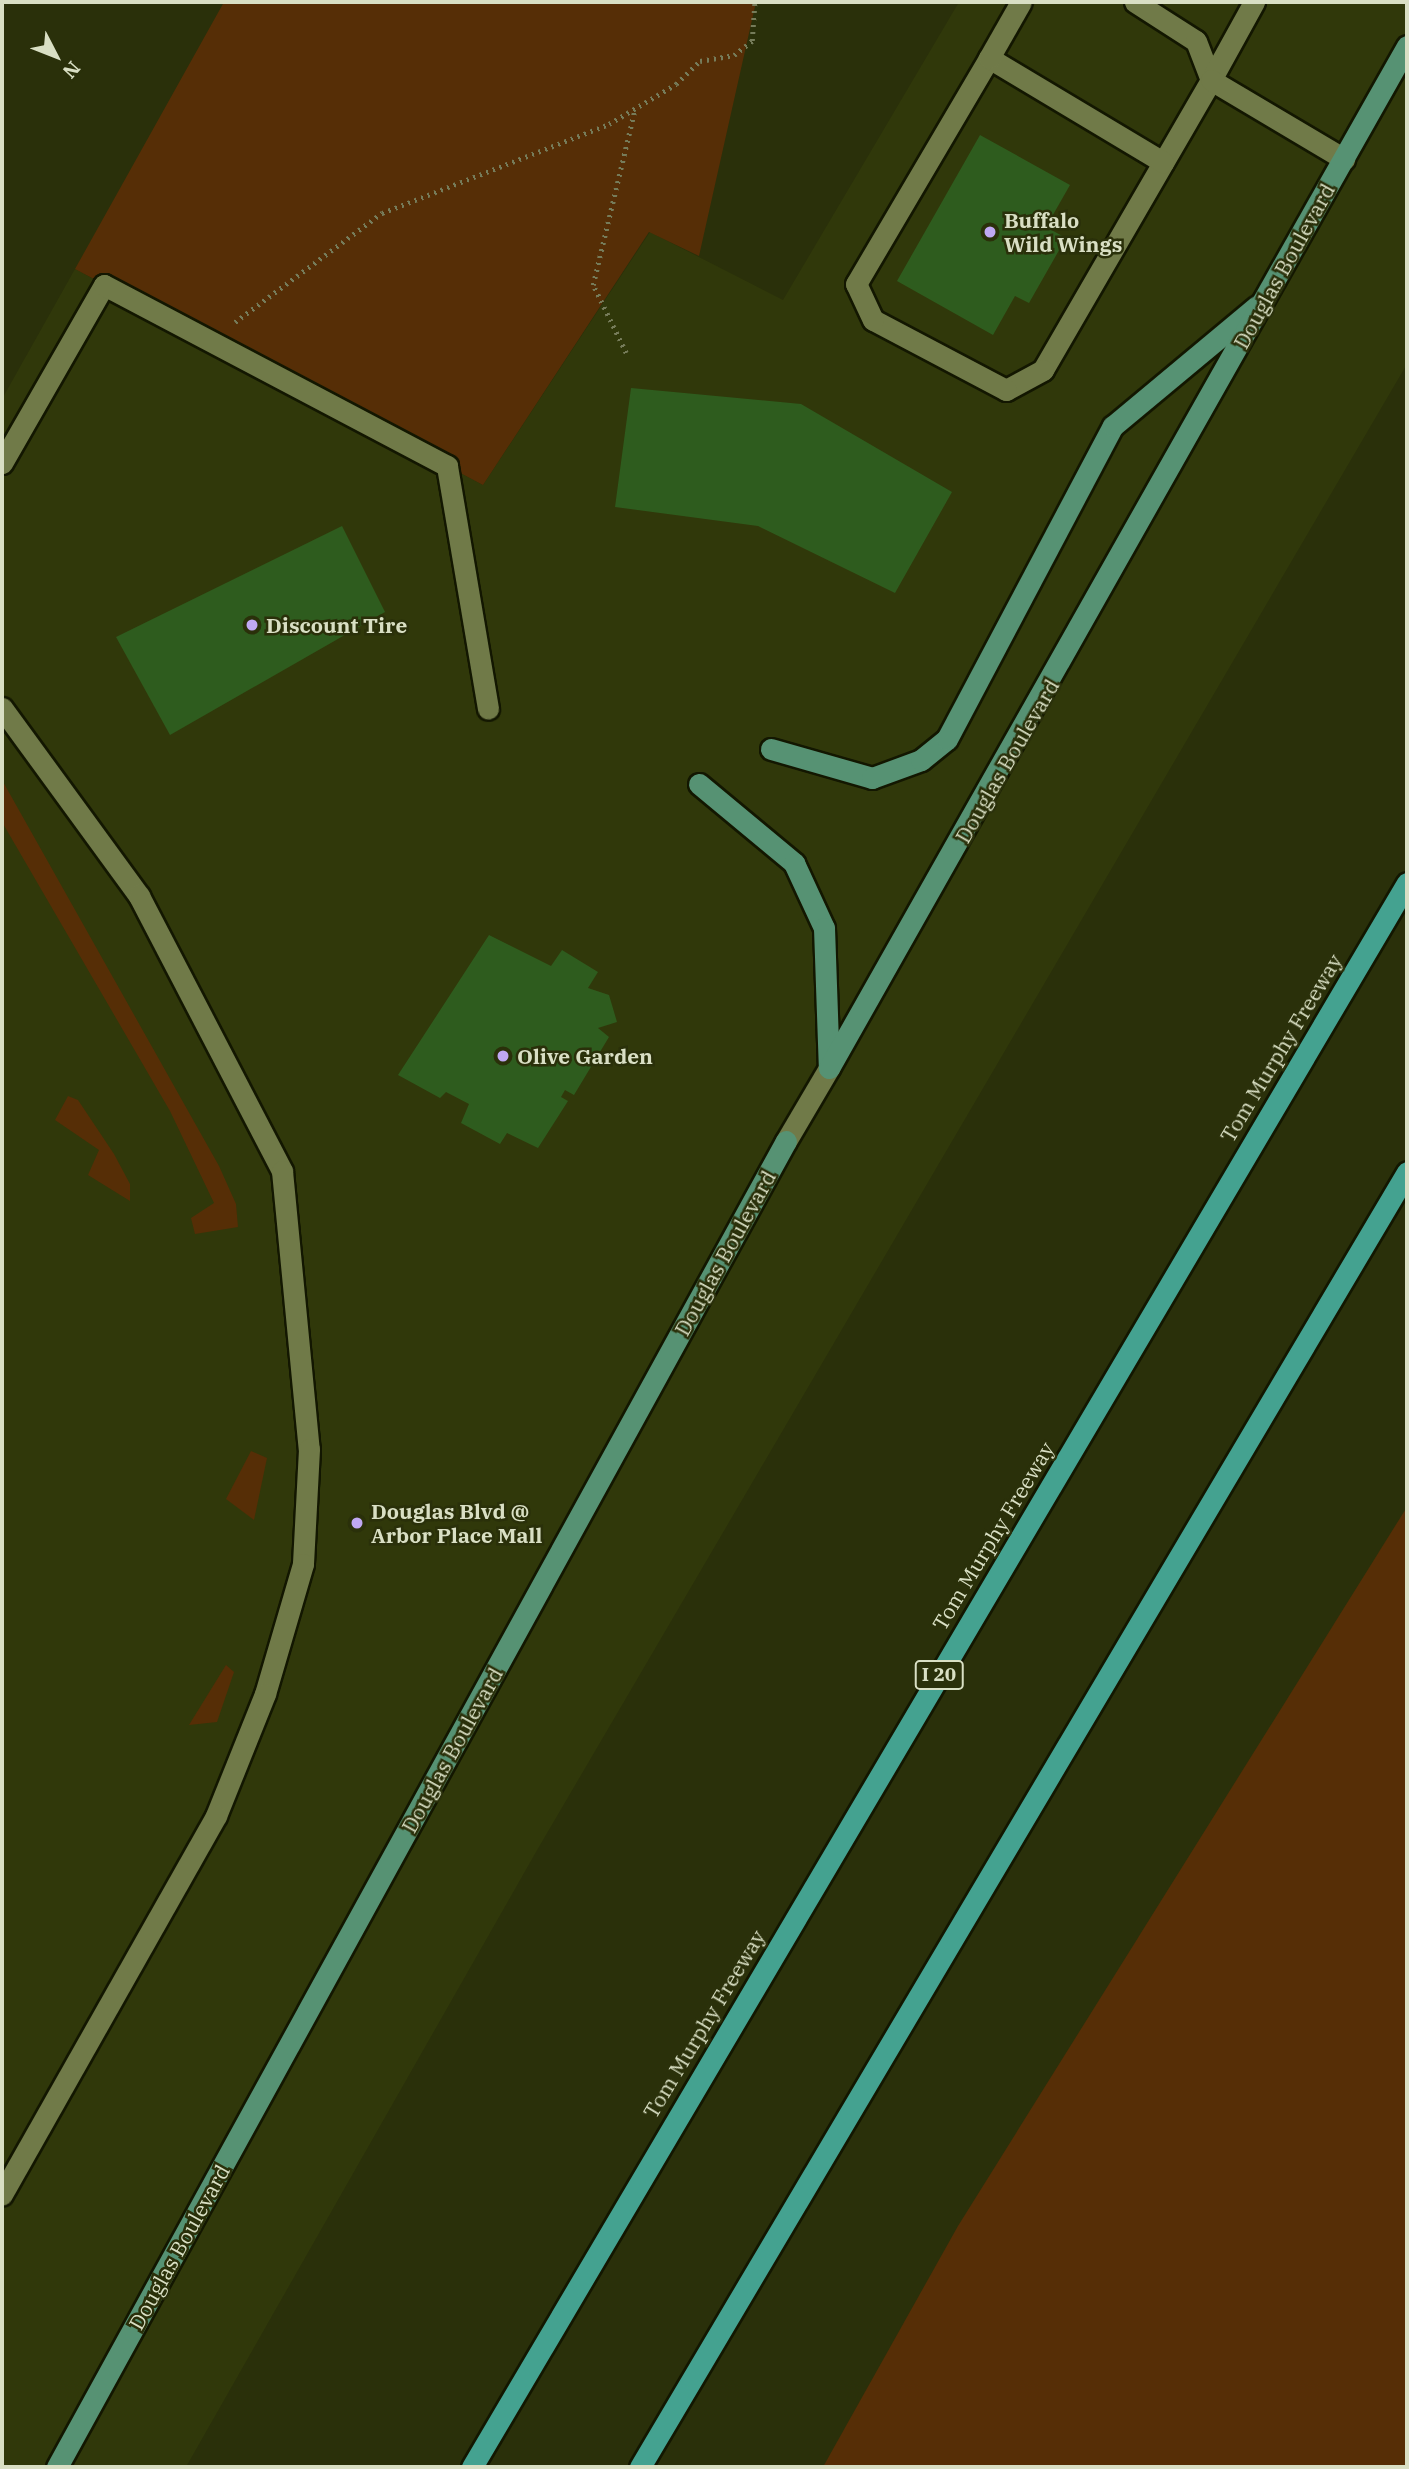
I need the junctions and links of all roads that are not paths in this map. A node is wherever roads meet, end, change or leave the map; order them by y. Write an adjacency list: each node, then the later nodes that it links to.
1 (1021, 2): 5 (street)
2 (1135, 2): 6 (street)
3 (1254, 2): 6 (street)
4 (1407, 46): 7 (main road, Douglas Boulevard)
5 (989, 58): 8 (street); 8 (street)
6 (1210, 80): 7 (street); 8 (street)
7 (1344, 159): 9 (main road, Douglas Boulevard)
8 (1163, 162)
9 (1267, 298): 13 (main road); 16 (main road, Douglas Boulevard)
10 (2, 463): 12 (street)
11 (2, 708): 19 (street)
12 (488, 709)
13 (771, 749)
14 (699, 784): 16 (main road)
15 (1407, 883): 21 (highway, Tom Murphy Freeway / I 20)
16 (829, 1068): 17 (street, Douglas Boulevard)
17 (786, 1141): 20 (main road, Douglas Boulevard)
18 (1407, 1172): 22 (highway)
19 (2, 2195)
20 (57, 2467)
21 (472, 2467)
22 (640, 2467)

